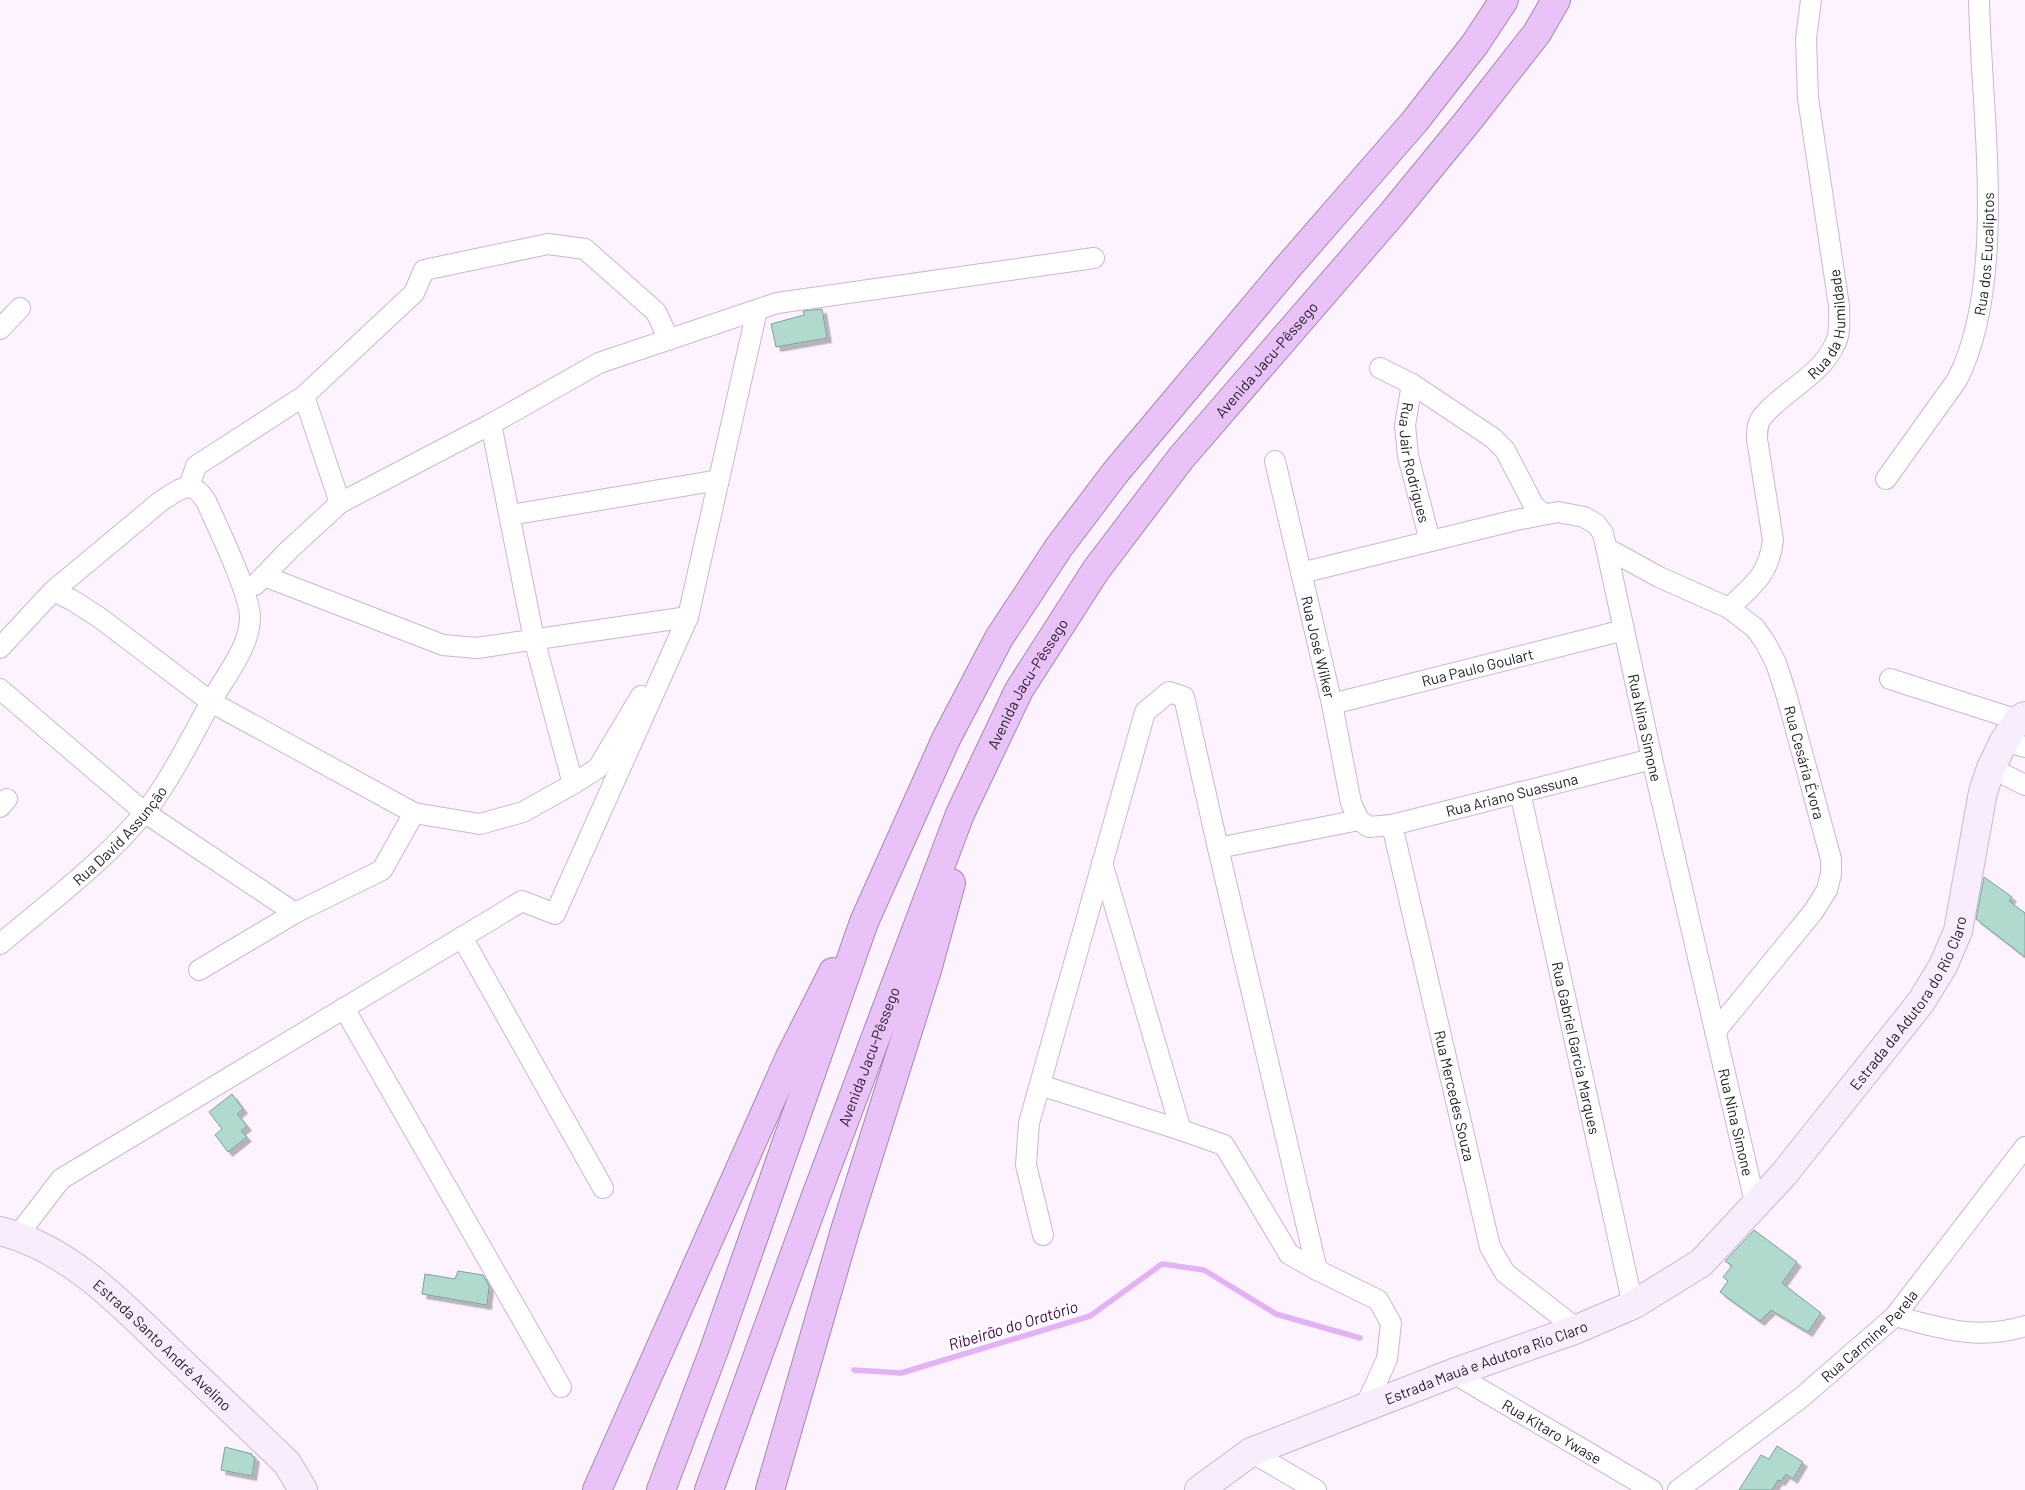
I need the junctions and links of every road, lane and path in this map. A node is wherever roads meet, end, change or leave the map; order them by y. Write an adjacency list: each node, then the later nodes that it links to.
1 (1504, 0): 50 (highway)
2 (1556, 0): 44 (highway, Avenida Jacu-Pêssego)
3 (1811, 0): 27 (street, Rua da Humildade)
4 (1980, 0): 16 (street, Rua dos Eucaliptos)
5 (1094, 258): 7 (street)
6 (20, 308): 8 (street)
7 (757, 310): 9 (street); 15 (street)
8 (0, 329)
9 (669, 340): 12 (street); 13 (street)
10 (1380, 368): 11 (street)
11 (1412, 384): 19 (street); 21 (street, Rua Jair Rodrigues)
12 (304, 396): 17 (street); 18 (street)
13 (491, 424): 18 (street); 20 (street)
14 (1275, 461): 23 (street, Rua José Wilker)
15 (719, 480): 20 (street); 28 (street)
16 (1886, 480)
17 (188, 487): 25 (street); 26 (street, Rua David Assunção)
18 (340, 503): 24 (street)
19 (1544, 514): 21 (street, Rua Nina Simone); 22 (street, Rua Nina Simone)
20 (510, 515): 30 (street)
21 (1430, 541): 23 (street, Rua Nina Simone)
22 (1608, 549): 27 (street, Rua Cesária Évora); 29 (street, Rua Nina Simone)
23 (1301, 574): 35 (street, Rua José Wilker)
24 (264, 576): 26 (street); 30 (street)
25 (53, 591): 31 (street); 34 (street)
26 (246, 596): 34 (street, Rua David Assunção)
27 (1729, 608): 55 (street, Rua Cesária Évora)
28 (688, 617): 30 (street); 39 (street); 51 (street)
29 (1624, 630): 35 (street, Rua Paulo Goulart); 37 (street, Rua Nina Simone)
30 (534, 639): 39 (street)
31 (0, 648)
32 (1890, 679): 36 (street)
33 (0, 689): 42 (street)
34 (211, 702): 42 (street, Rua David Assunção); 43 (street)
35 (1332, 704): 45 (street, Rua José Wilker)
36 (2018, 731): 38 (main road, Estrada da Adutora do Rio Claro)
37 (1652, 759): 41 (street, Rua Ariano Suassuna); 55 (street, Rua Nina Simone)
38 (1991, 768): 40 (street); 60 (main road, Estrada da Adutora do Rio Claro)
39 (573, 784): 43 (street)
40 (2025, 785)
41 (1520, 792): 46 (street, Rua Ariano Suassuna); 64 (street, Rua Gabriel Garcia Marques)
42 (144, 812): 49 (street); 52 (street, Rua David Assunção)
43 (414, 813): 49 (street)
44 (960, 814): 75 (highway, Avenida Jacu-Pêssego); 76 (highway)
45 (1364, 824): 46 (street, Rua Ariano Suassuna); 47 (street, Rua Ariano Suassuna)
46 (1392, 825): 67 (street, Rua Mercedes Souza)
47 (1218, 848): 48 (street); 63 (street)
48 (1102, 863): 56 (street); 57 (street)
49 (295, 914): 53 (street)
50 (864, 922): 73 (highway); 74 (highway)
51 (462, 937): 54 (street); 59 (street)
52 (0, 944)
53 (198, 970)
54 (344, 1008): 61 (street); 69 (street)
55 (1715, 1032): 60 (street, Rua Nina Simone)
56 (1040, 1085): 57 (street); 62 (street)
57 (1181, 1130): 63 (street)
58 (2025, 1147): 65 (street, Rua Carmine Perela)
59 (602, 1188)
60 (1756, 1207): 64 (main road, Estrada Mauá e Adutora Rio Claro)
61 (9, 1233): 72 (main road, Estrada Santo André Avelino)
62 (1043, 1235)
63 (1317, 1270): 70 (street)
64 (1633, 1305): 67 (main road, Estrada Mauá e Adutora Rio Claro)
65 (1895, 1316): 66 (street); 80 (street, Rua Carmine Perela)
66 (2025, 1326)
67 (1577, 1329): 68 (main road, Estrada Mauá e Adutora Rio Claro)
68 (1453, 1373): 70 (main road, Estrada Mauá e Adutora Rio Claro); 79 (street, Rua Kitaro Ywase)
69 (561, 1387)
70 (1365, 1407): 71 (main road, Estrada Mauá e Adutora Rio Claro)
71 (1251, 1452): 77 (main road, Estrada Mauá e Adutora Rio Claro); 78 (street)
72 (303, 1490)
73 (597, 1490)
74 (661, 1490)
75 (709, 1490)
76 (770, 1490)
77 (1199, 1490)
78 (1316, 1490)
79 (1652, 1490)
80 (1678, 1490)

